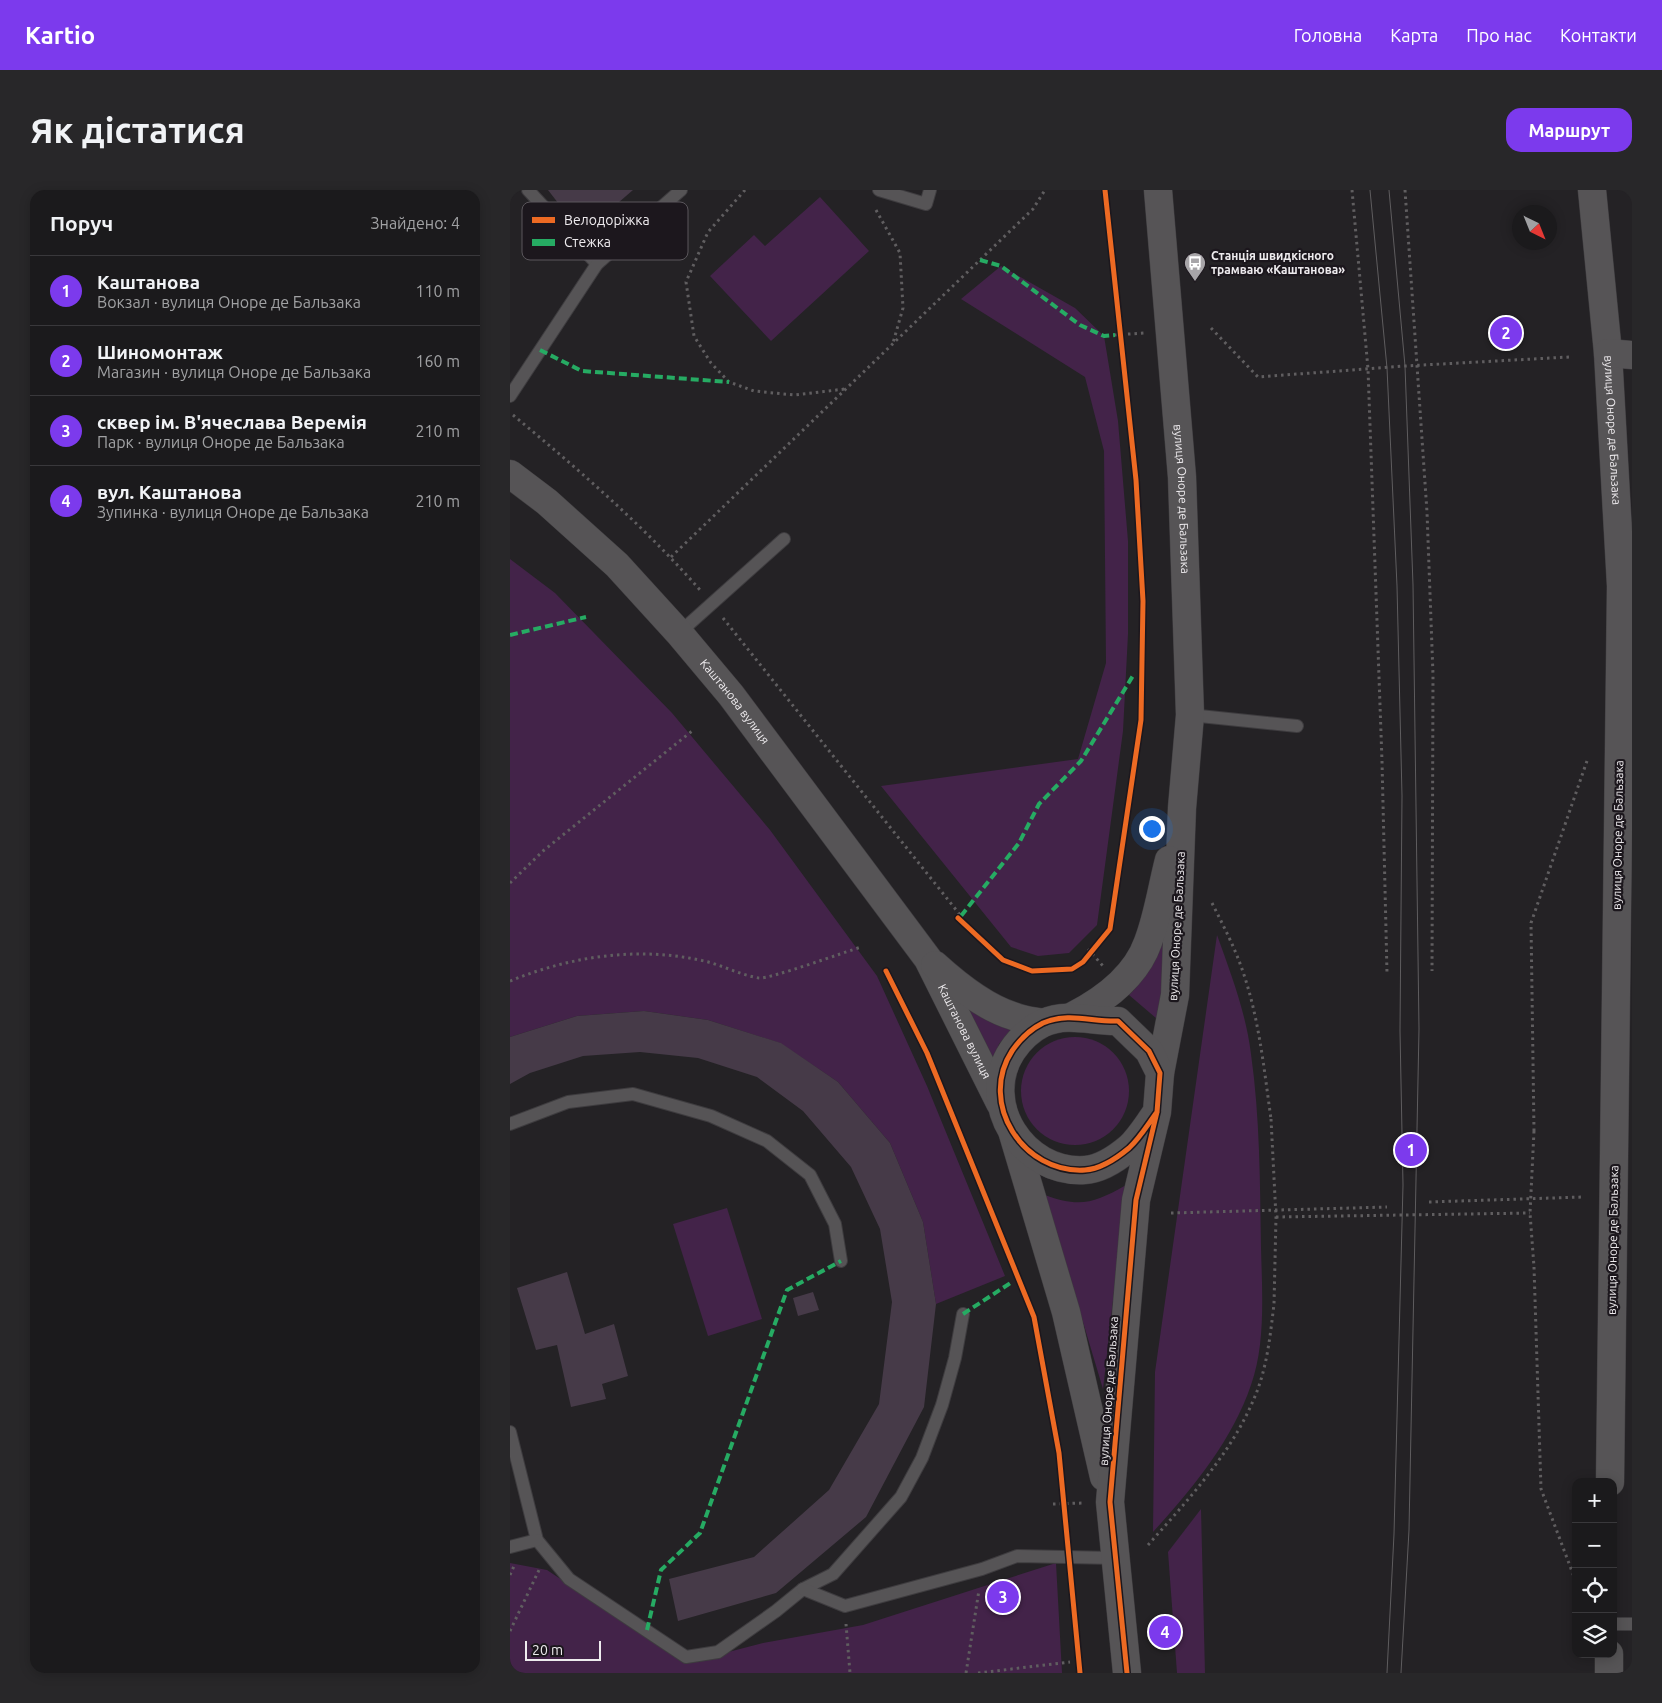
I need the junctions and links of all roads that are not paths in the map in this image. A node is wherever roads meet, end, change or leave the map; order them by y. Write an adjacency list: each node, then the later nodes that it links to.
1 (528, 190): 7 (lane)
2 (681, 190): 8 (lane)
3 (879, 190): 4 (lane)
4 (930, 190)
5 (1158, 190): 18 (street, вулиця Оноре де Бальзака)
6 (1592, 190): 12 (street, вулиця Оноре де Бальзака)
7 (539, 202)
8 (667, 202)
9 (593, 260): 11 (lane)
10 (602, 260): 11 (lane)
11 (597, 264): 13 (lane)
12 (1620, 354): 16 (street, вулиця Оноре де Бальзака)
13 (510, 396)
14 (510, 474): 17 (street, Каштанова вулиця)
15 (784, 539): 17 (lane)
16 (1626, 586): 20 (street, вулиця Оноре де Бальзака)
17 (679, 633): 22 (street, Каштанова вулиця)
18 (1190, 715): 19 (lane); 21 (street, вулиця Оноре де Бальзака)
19 (1297, 726)
20 (1626, 762): 26 (street, вулиця Оноре де Бальзака)
21 (1182, 808): 23 (street, вулиця Оноре де Бальзака); 25 (street, вулиця Оноре де Бальзака)
22 (928, 959): 24 (street, Каштанова вулиця); 27 (street, Каштанова вулиця)
23 (1073, 1016): 24 (street); 25 (street)
24 (1043, 1023): 27 (street)
25 (1160, 1073): 28 (street)
26 (1623, 1073): 34 (street, вулиця Оноре де Бальзака)
27 (1001, 1104): 30 (street)
28 (1157, 1112): 30 (street); 35 (street, вулиця Оноре де Бальзака)
29 (510, 1124): 31 (lane)
30 (1012, 1133): 35 (street, вулиця Оноре де Бальзака)
31 (841, 1261)
32 (963, 1314): 39 (lane)
33 (510, 1432): 36 (lane)
34 (1610, 1478)
35 (1098, 1502): 38 (street, вулиця Оноре де Бальзака)
36 (538, 1540): 37 (lane); 39 (lane)
37 (510, 1547)
38 (1114, 1558): 39 (lane); 43 (street, вулиця Оноре де Бальзака)
39 (803, 1589)
40 (1617, 1624): 41 (lane)
41 (1632, 1624)
42 (1609, 1658): 44 (street)
43 (1127, 1673)
44 (1609, 1673)

